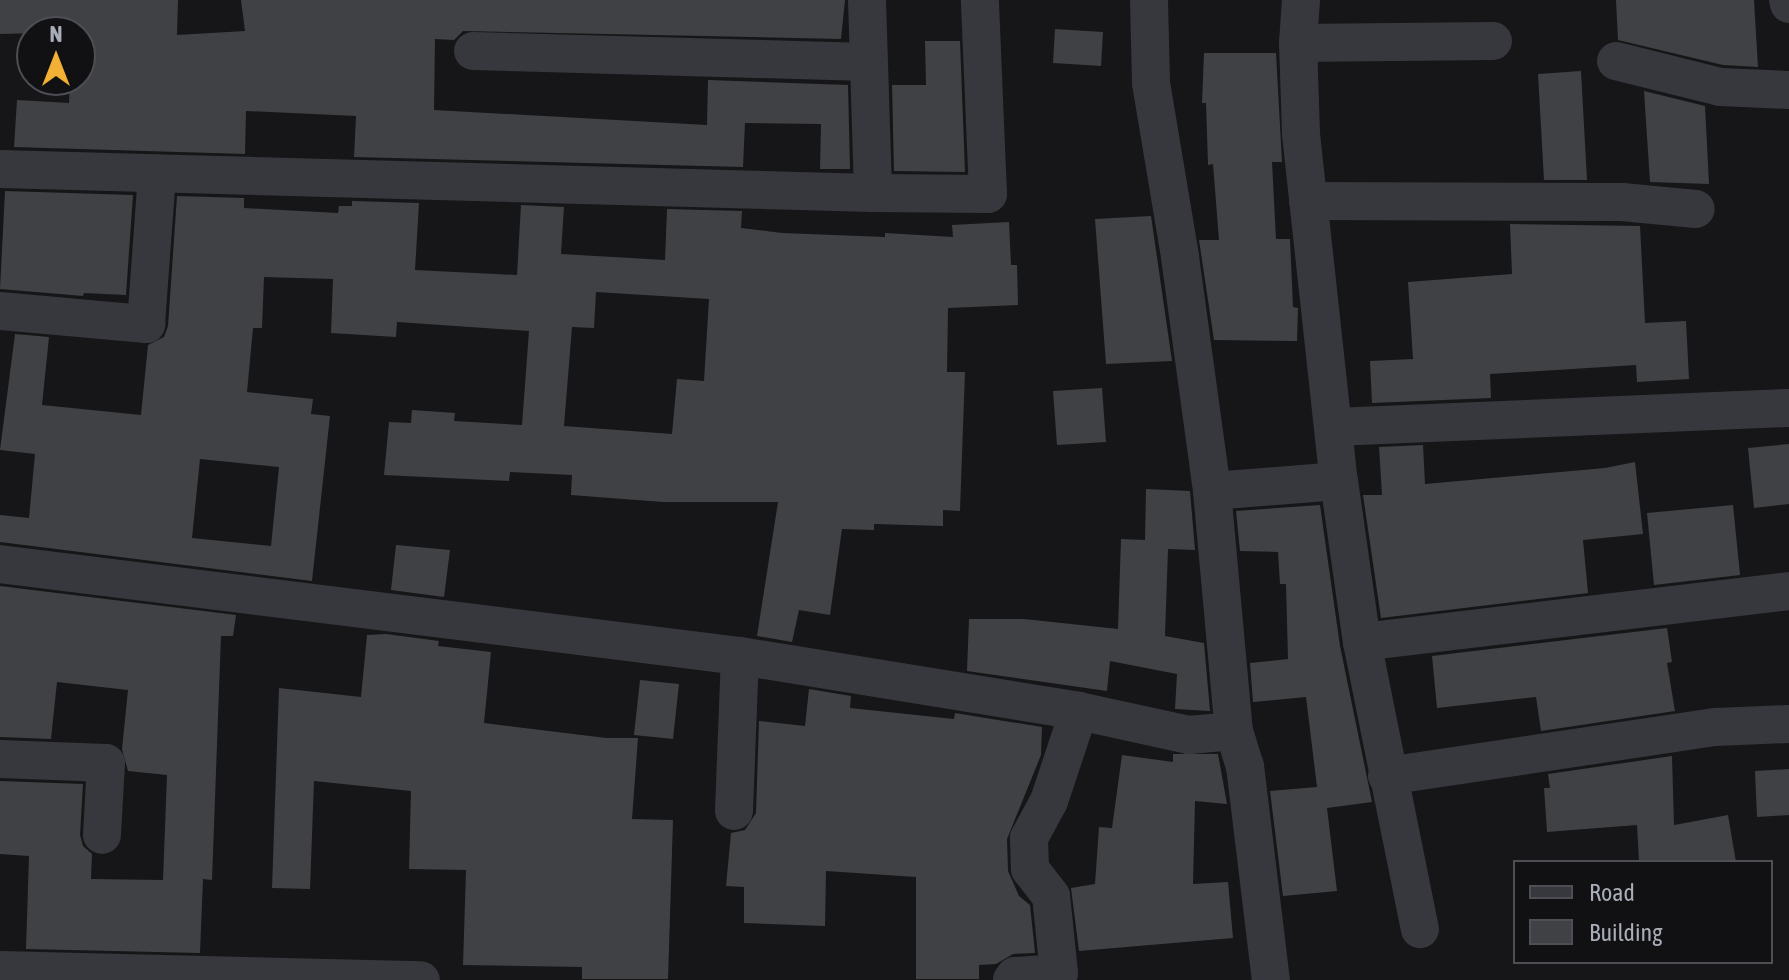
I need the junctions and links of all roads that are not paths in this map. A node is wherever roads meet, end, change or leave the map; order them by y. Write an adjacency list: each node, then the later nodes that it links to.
1 (867, 0): 9 (street)
2 (980, 0): 13 (street)
3 (1149, 0): 20 (street)
4 (1301, 0): 6 (street)
5 (1493, 41): 6 (street)
6 (1298, 43): 14 (street)
7 (473, 51): 9 (street)
8 (1616, 61): 10 (street)
9 (867, 62): 13 (street)
10 (1789, 90)
11 (0, 169): 12 (street)
12 (157, 173): 13 (street); 16 (street)
13 (873, 193)
14 (1308, 201): 15 (street); 18 (street)
15 (1696, 209)
16 (0, 311)
17 (1789, 408): 18 (street)
18 (1334, 427): 19 (street)
19 (1339, 481): 20 (street); 23 (street)
20 (1212, 491): 27 (street)
21 (0, 564): 24 (street)
22 (1789, 591): 23 (street)
23 (1362, 642): 29 (street)
24 (740, 656): 25 (street); 30 (street)
25 (1079, 711): 27 (street); 35 (street)
26 (1789, 724): 29 (street)
27 (1234, 731): 36 (street)
28 (0, 759): 31 (street)
29 (1387, 776): 32 (street)
30 (734, 811)
31 (102, 835)
32 (1420, 929)
33 (0, 970): 34 (street)
34 (421, 980)
35 (1012, 980)
36 (1271, 980)

